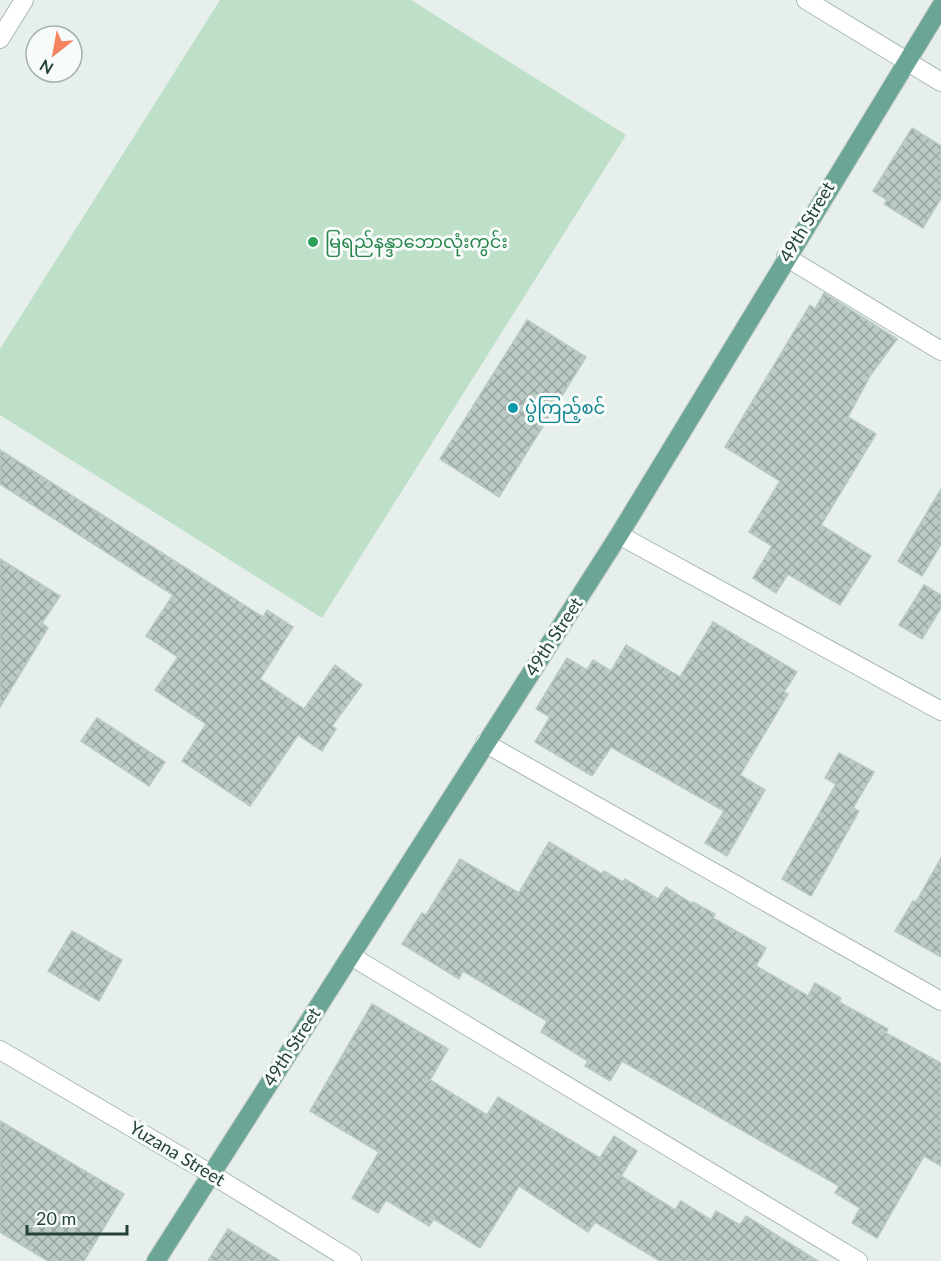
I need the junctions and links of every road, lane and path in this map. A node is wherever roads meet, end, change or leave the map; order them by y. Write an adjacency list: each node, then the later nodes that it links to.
1 (24, 0): 4 (street)
2 (806, 0): 5 (street)
3 (941, 6): 5 (main road, 49th Street)
4 (0, 39)
5 (906, 61): 6 (street); 7 (main road, 49th Street)
6 (941, 82)
7 (786, 257): 8 (street); 9 (main road, 49th Street)
8 (941, 351)
9 (619, 535): 10 (street); 11 (main road, 49th Street)
10 (941, 711)
11 (485, 743): 12 (main road, 49th Street); 13 (street)
12 (351, 956): 15 (main road, 49th Street); 18 (street)
13 (941, 1001)
14 (0, 1050): 15 (street, Yuzana Street)
15 (211, 1174): 16 (main road, 49th Street); 17 (street, Yuzana Street)
16 (156, 1261)
17 (352, 1261)
18 (858, 1261)

